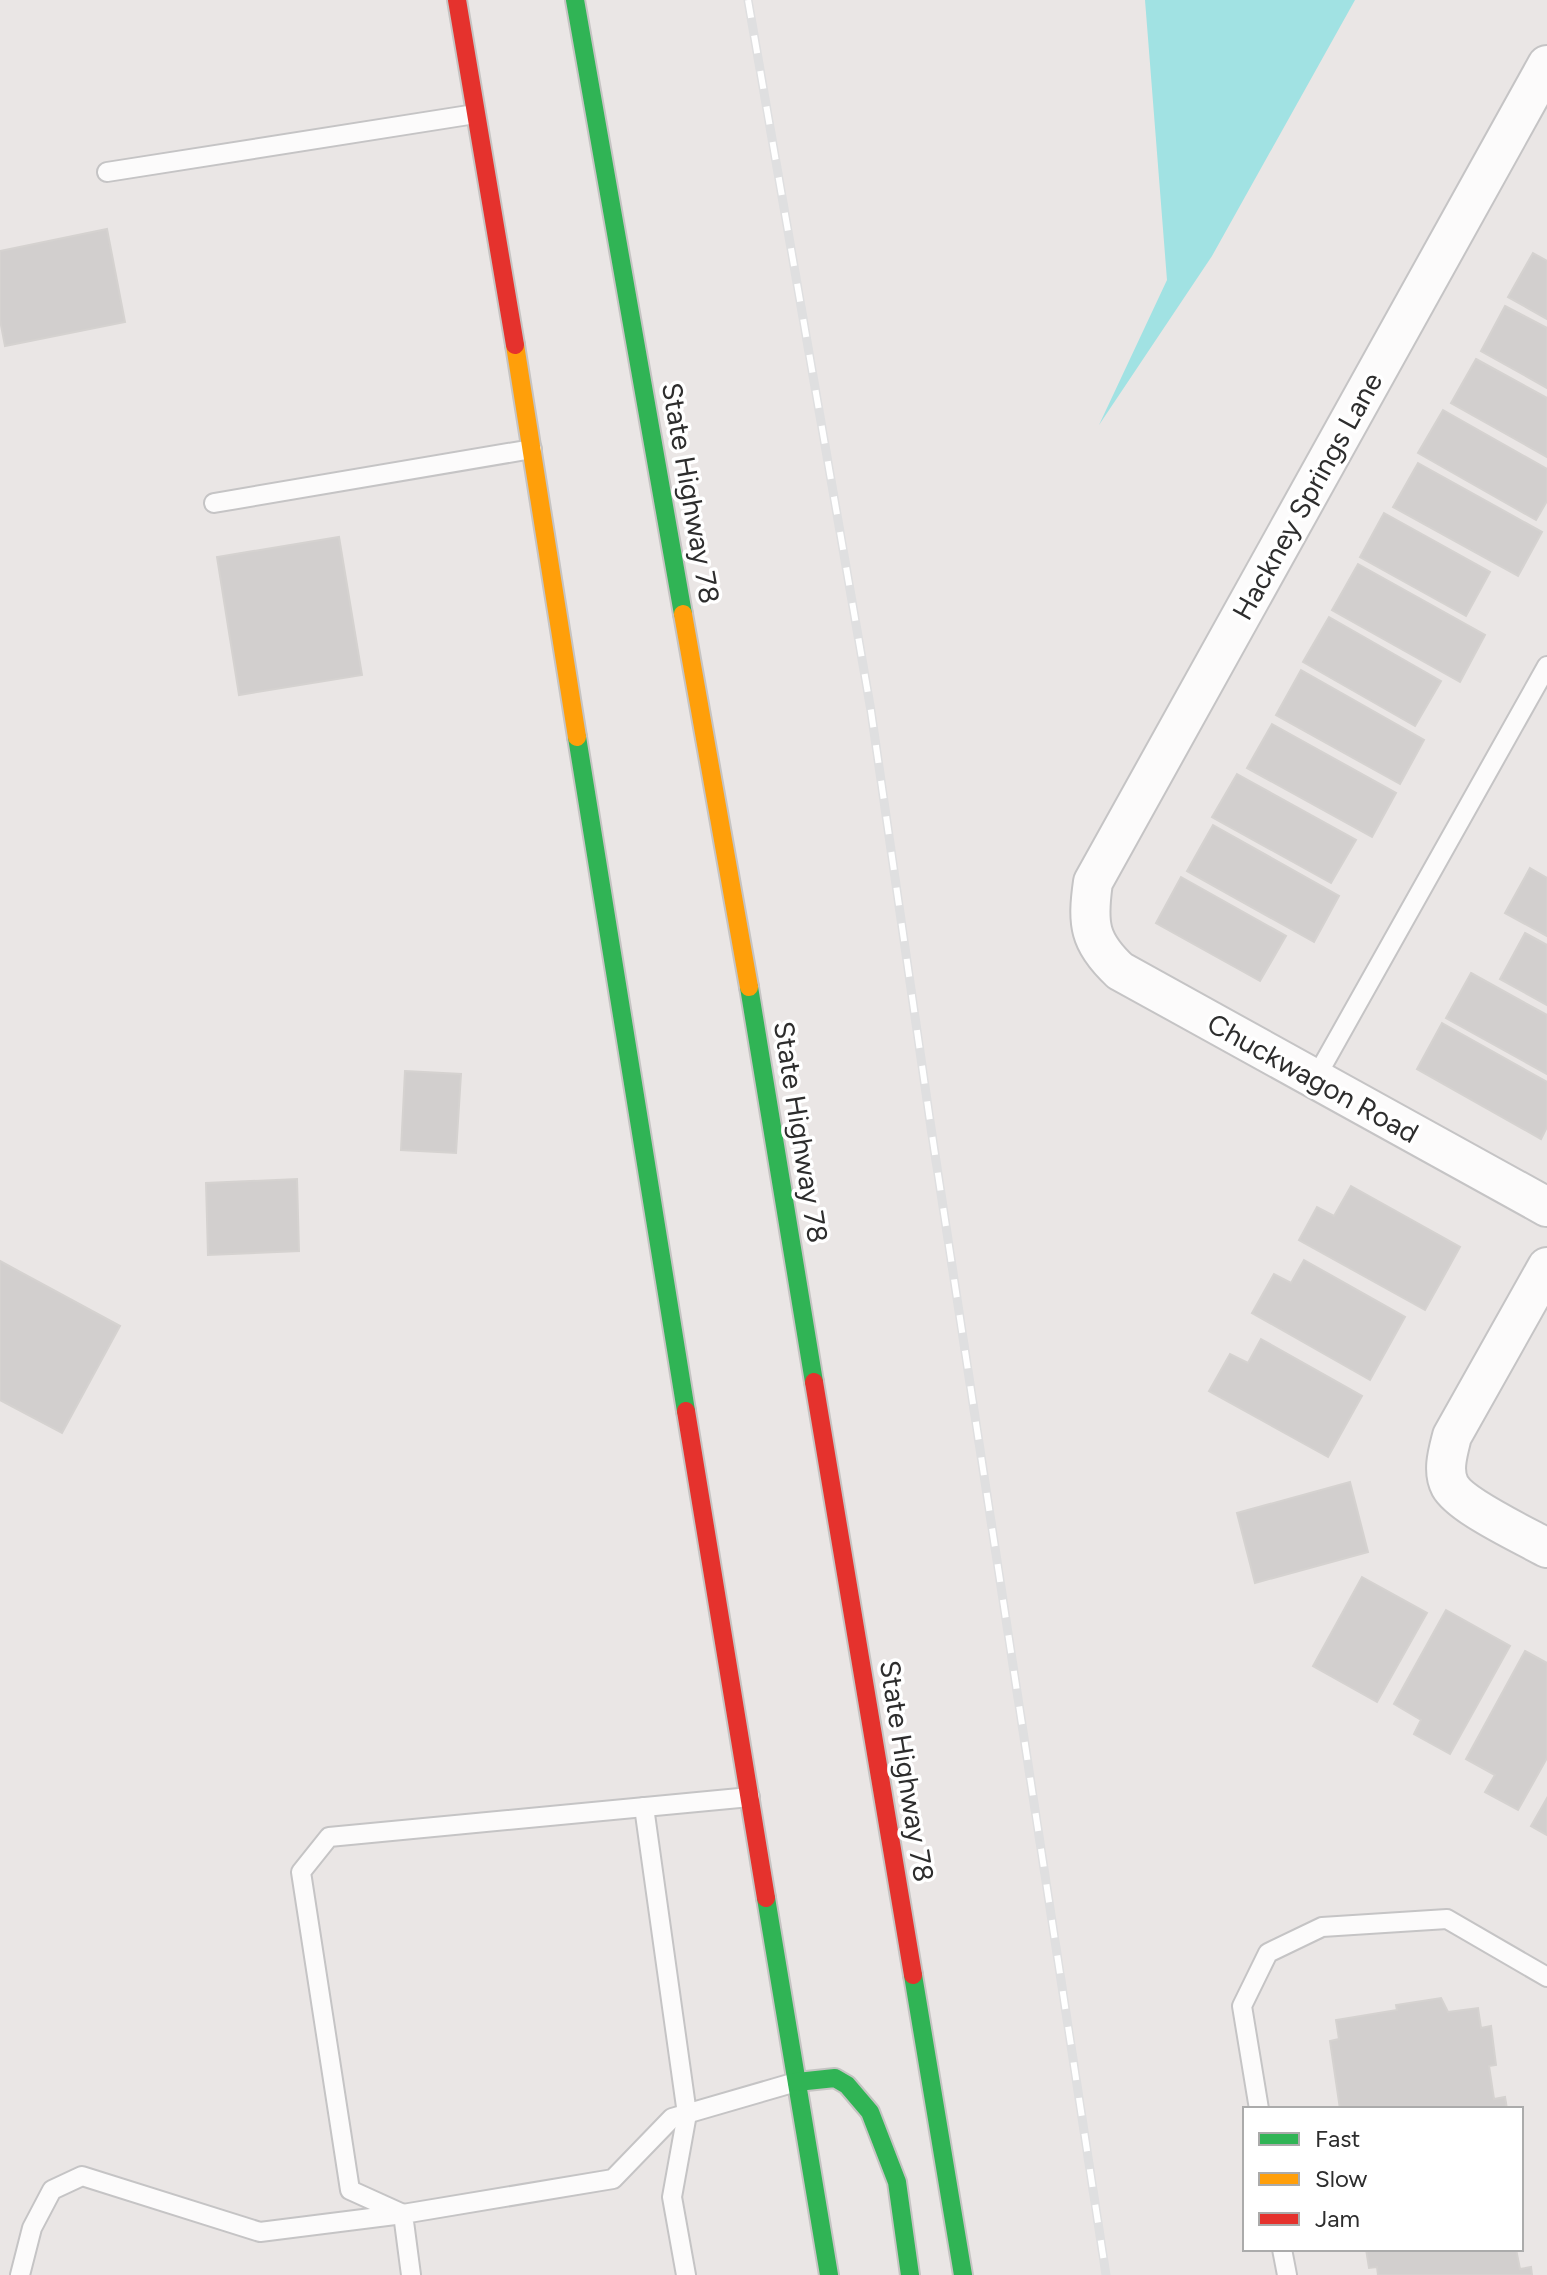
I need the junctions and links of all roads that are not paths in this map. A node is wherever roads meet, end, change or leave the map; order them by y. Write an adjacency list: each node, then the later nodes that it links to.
1 (457, 0): 4 (main road)
2 (575, 0): 27 (main road, State Highway 78)
3 (1547, 65): 9 (street, Hackney Springs Lane)
4 (475, 114): 5 (lane); 6 (main road)
5 (107, 172)
6 (532, 449): 7 (lane); 14 (main road)
7 (214, 503)
8 (1547, 666): 10 (lane)
9 (1092, 934): 10 (street, Chuckwagon Road)
10 (1315, 1079): 11 (street, Chuckwagon Road)
11 (1547, 1207)
12 (1547, 1267): 13 (street)
13 (1547, 1548)
14 (750, 1797): 15 (lane); 17 (main road)
15 (644, 1807): 19 (lane); 20 (lane)
16 (1547, 1977): 18 (lane)
17 (797, 2082): 19 (lane); 25 (main road); 26 (main road)
18 (1259, 2107)
19 (687, 2114): 20 (lane); 24 (lane)
20 (403, 2214): 22 (lane); 23 (lane)
21 (1282, 2251): 28 (lane)
22 (20, 2275)
23 (411, 2275)
24 (686, 2275)
25 (829, 2275)
26 (910, 2275)
27 (963, 2275)
28 (1287, 2275)

